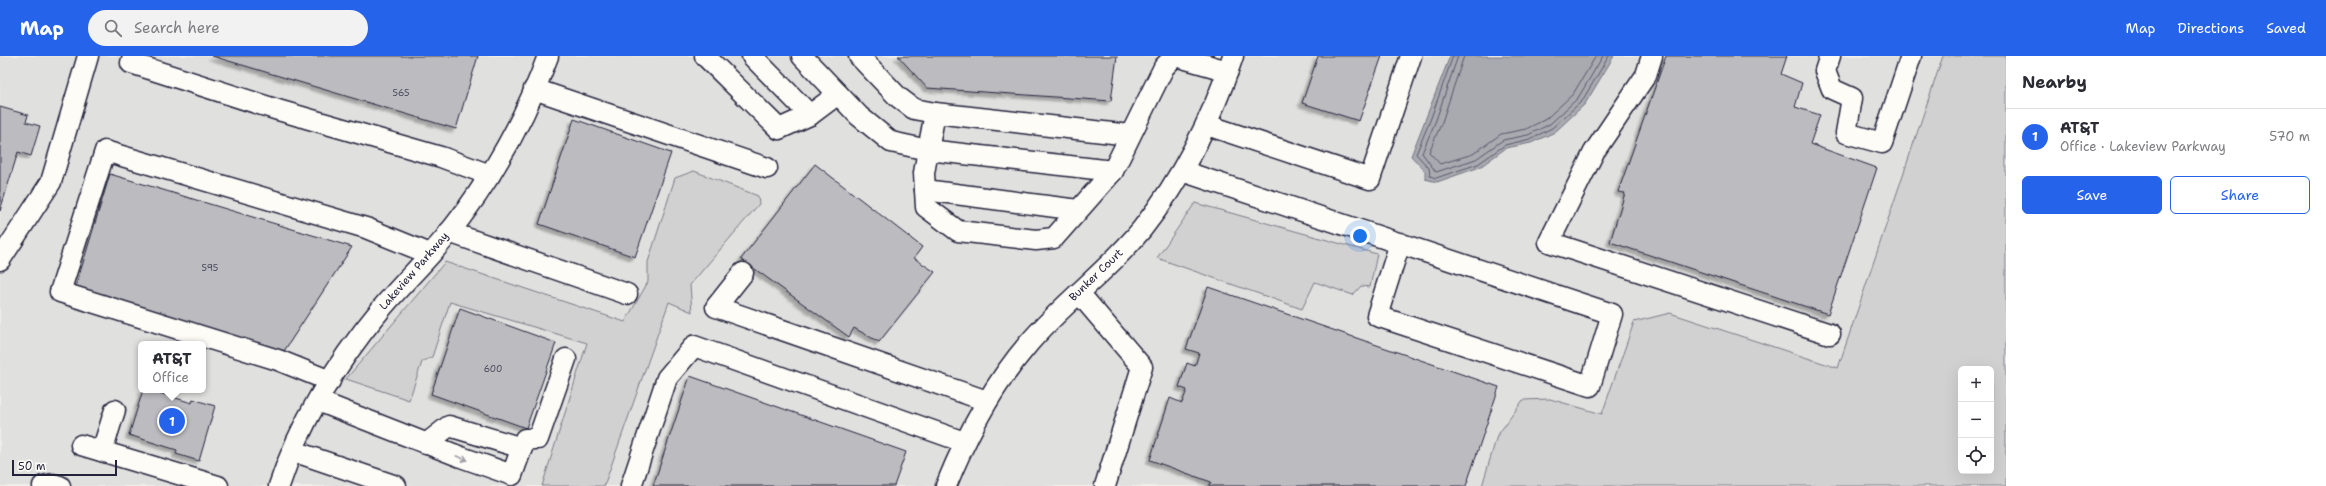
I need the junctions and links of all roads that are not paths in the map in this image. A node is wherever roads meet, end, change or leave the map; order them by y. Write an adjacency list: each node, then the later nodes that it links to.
1 (88, 56): 29 (street)
2 (133, 56): 23 (street)
3 (548, 56): 13 (street, Lakeview Parkway)
4 (705, 56): 16 (street)
5 (752, 56): 16 (street)
6 (802, 56): 14 (street)
7 (859, 56): 15 (street)
8 (1411, 56): 17 (street)
9 (1652, 56): 33 (street)
10 (1830, 56): 11 (street)
11 (1911, 56)
12 (1231, 64): 17 (street, Bunker Court); 18 (street)
13 (534, 89): 20 (street); 23 (street, Lakeview Parkway)
14 (838, 94): 16 (street); 19 (street)
15 (935, 113): 18 (street); 19 (street)
16 (810, 116)
17 (1207, 125): 21 (street, Bunker Court)
18 (1130, 135): 22 (street)
19 (928, 150): 22 (street); 24 (street)
20 (767, 168)
21 (1182, 170): 27 (street); 31 (street, Bunker Court)
22 (1113, 171): 25 (street)
23 (490, 175): 26 (street, Lakeview Parkway)
24 (925, 190): 25 (street); 25 (street)
25 (1078, 210)
26 (449, 232): 28 (street, Lakeview Parkway); 32 (street)
27 (1400, 243): 27 (street)
28 (430, 254): 35 (street, Lakeview Parkway); 35 (street)
29 (0, 260)
30 (743, 273): 37 (street)
31 (1079, 293): 37 (street, Bunker Court); 52 (street)
32 (627, 294)
33 (1830, 334)
34 (566, 359): 42 (street)
35 (330, 381): 36 (street, Lakeview Parkway)
36 (318, 401): 41 (street); 44 (street, Lakeview Parkway)
37 (987, 401): 39 (street, Bunker Court)
38 (115, 410): 43 (street)
39 (964, 442): 50 (street); 51 (street, Bunker Court)
40 (81, 444): 43 (street)
41 (426, 444): 42 (street); 42 (street, one-way to 42)
42 (522, 448)
43 (102, 451): 47 (street)
44 (293, 451): 48 (street, Lakeview Parkway); 49 (street)
45 (43, 486): 46 (street)
46 (60, 486)
47 (218, 486)
48 (279, 486)
49 (396, 486)
50 (631, 486)
51 (946, 486)
52 (1105, 486)

